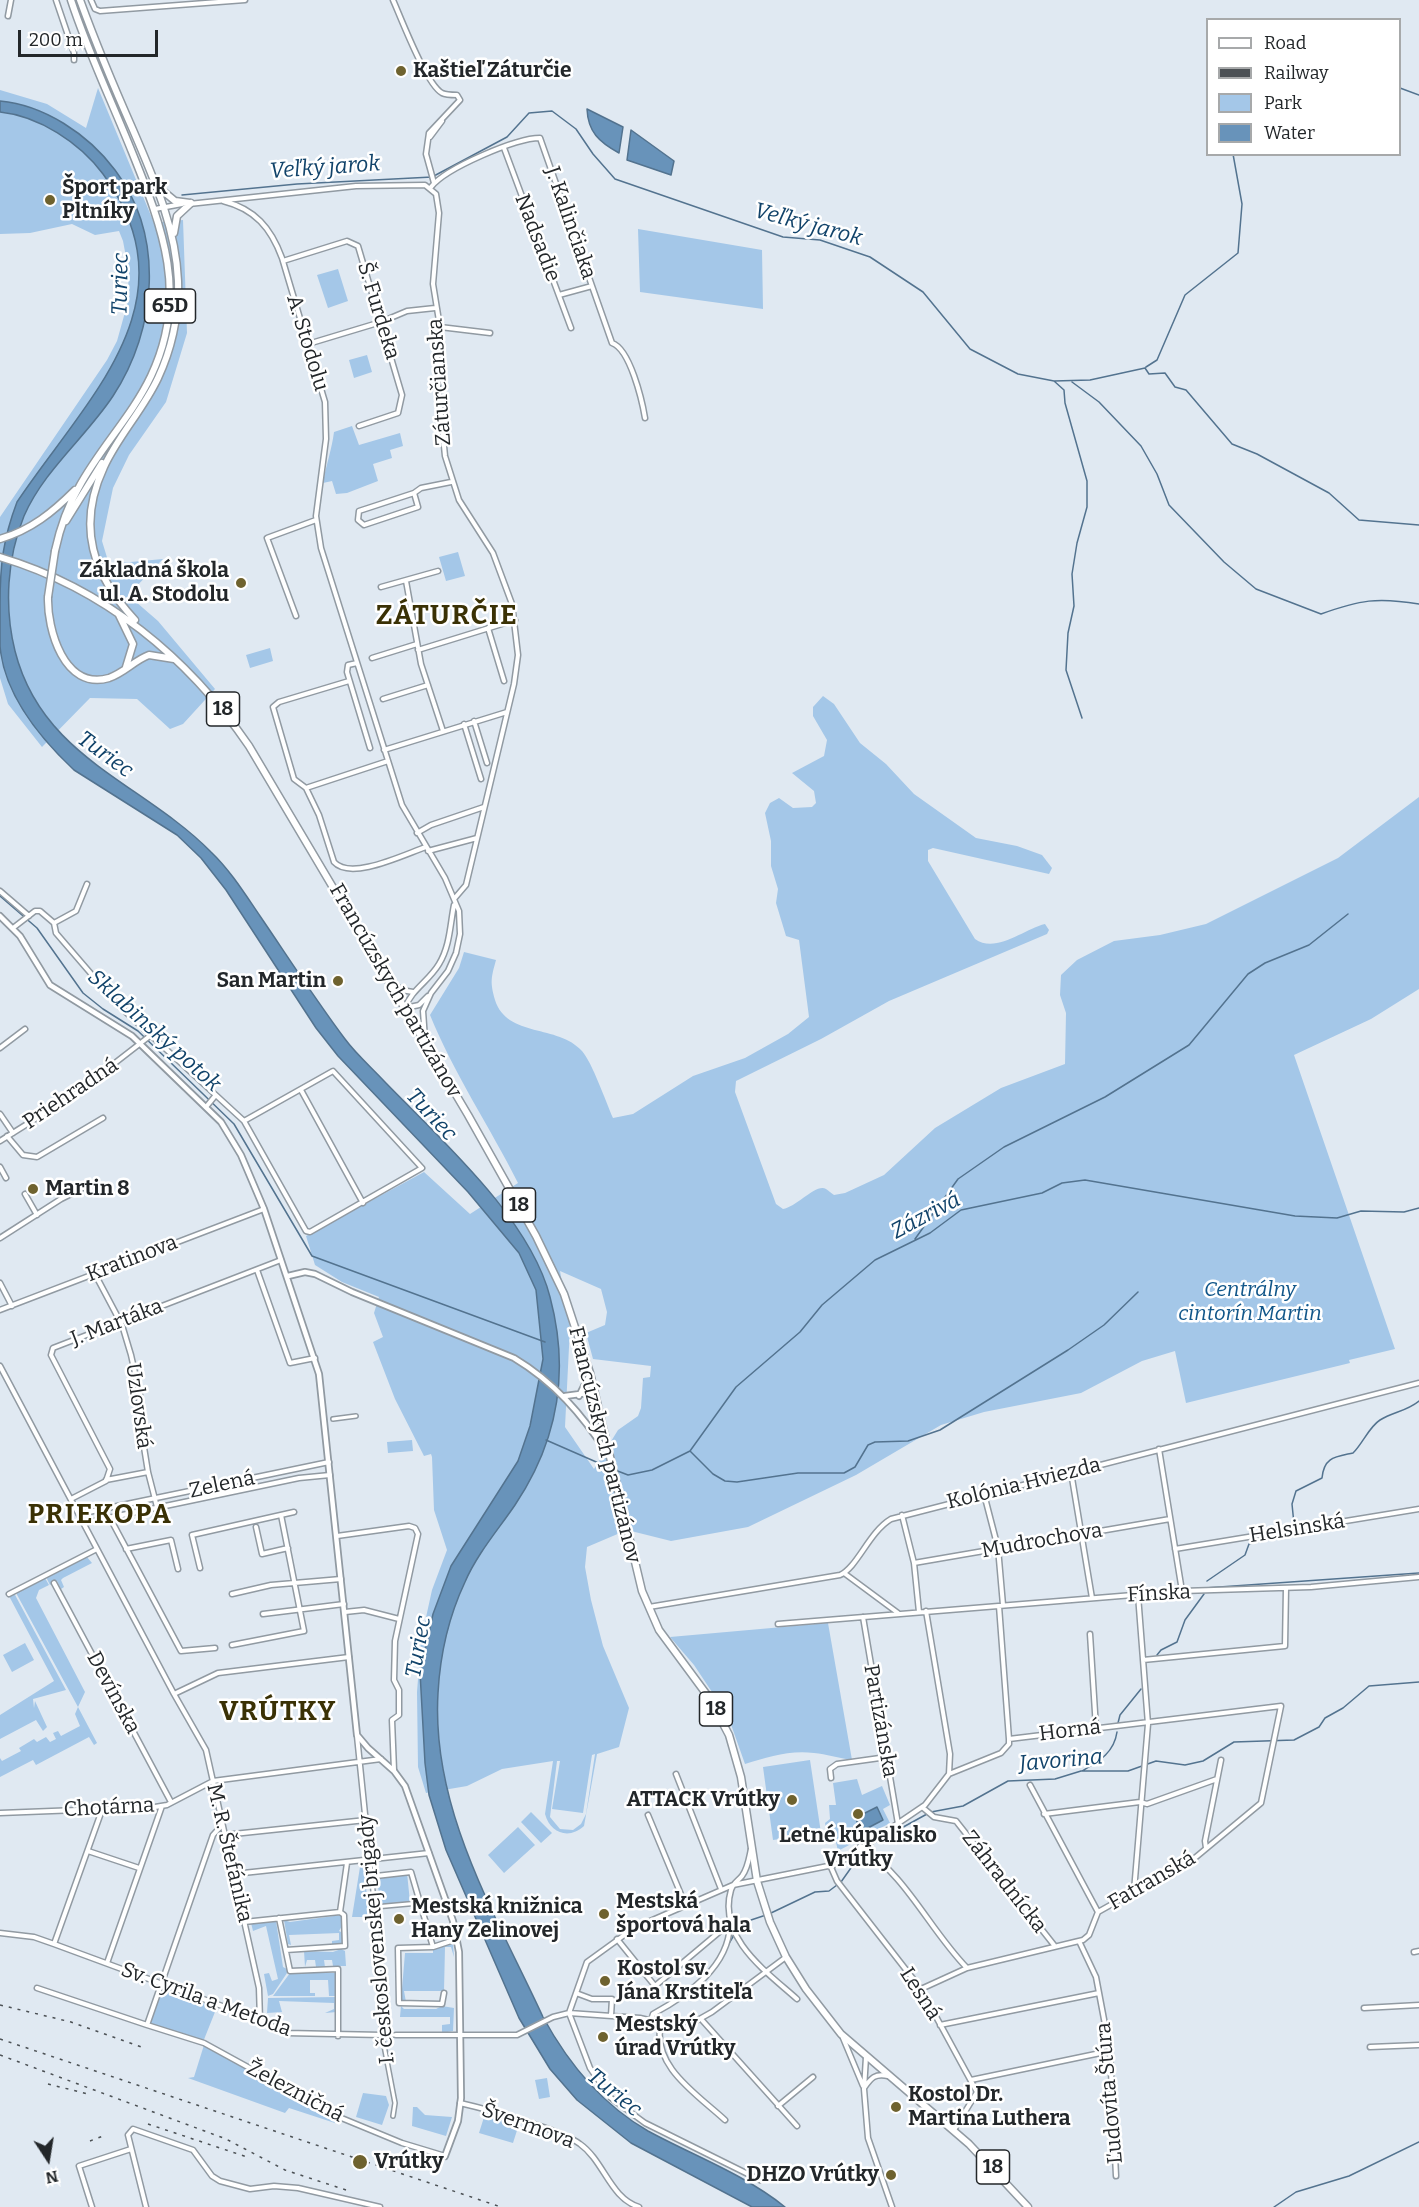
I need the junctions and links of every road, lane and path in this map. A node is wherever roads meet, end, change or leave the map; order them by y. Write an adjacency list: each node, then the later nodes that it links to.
1 (11, 0): 8 (street)
2 (56, 0): 9 (street)
3 (71, 0): 16 (main road, 65D)
4 (80, 0): 12 (main road, 65D)
5 (91, 0): 6 (street)
6 (244, 0)
7 (393, 0): 11 (street, Záturčianska)
8 (8, 16)
9 (74, 60)
10 (504, 148): 11 (street, J. Kalinčiaka); 19 (street, J. Kalinčiaka); 20 (street, Nadsadie)
11 (432, 181): 13 (street); 21 (street, Záturčianska)
12 (156, 184): 14 (main road); 15 (main road, 65D)
13 (219, 200): 14 (street); 18 (street, A. Stodolu)
14 (191, 203): 15 (street); 17 (main road)
15 (163, 207): 16 (street); 17 (main road, 65D)
16 (154, 210): 31 (main road, 65D)
17 (174, 243): 29 (main road, 65D)
18 (283, 261): 22 (street, Š. Furdeka); 26 (street, A. Stodolu)
19 (592, 286): 20 (street); 27 (street, J. Kalinčiaka)
20 (559, 295): 24 (street, Nadsadie)
21 (435, 308): 22 (street); 23 (street, Záturčianska)
22 (381, 322): 26 (street); 28 (street, Š. Furdeka)
23 (440, 327): 25 (street); 30 (street, Záturčianska)
24 (571, 328)
25 (490, 333)
26 (309, 344): 33 (street, A. Stodolu)
27 (645, 418)
28 (359, 426)
29 (118, 443): 34 (main road); 44 (main road)
30 (451, 482): 32 (street); 42 (street, Záturčianska)
31 (80, 485): 34 (main road); 35 (main road)
32 (414, 493): 32 (street)
33 (316, 520): 41 (street); 49 (street, A. Stodolu)
34 (61, 529): 50 (main road, bridge)
35 (0, 539)
36 (0, 557): 40 (main road, 18)
37 (438, 571): 38 (street)
38 (406, 581): 39 (street); 45 (street)
39 (381, 587)
40 (117, 612): 44 (main road, 18); 50 (main road)
41 (296, 616)
42 (515, 620): 43 (street); 55 (street, Záturčianska)
43 (488, 628): 46 (street); 52 (street)
44 (145, 632): 48 (main road, 18)
45 (417, 644): 46 (street); 47 (street)
46 (418, 650): 53 (street)
47 (372, 658)
48 (177, 660): 50 (main road); 76 (main road, Francúzskych partizánov / 18)
49 (357, 663): 51 (street); 60 (street, A. Stodolu)
50 (126, 668)
51 (349, 681): 59 (street); 64 (street)
52 (504, 681)
53 (428, 685): 54 (street); 58 (street)
54 (383, 699)
55 (507, 712): 56 (street); 65 (street, Záturčianska)
56 (474, 721): 57 (street); 62 (street)
57 (464, 724): 58 (street); 63 (street)
58 (443, 731): 60 (street)
59 (370, 748)
60 (384, 750): 61 (street, A. Stodolu)
61 (388, 761): 64 (street); 66 (street, A. Stodolu)
62 (487, 763)
63 (481, 779)
64 (306, 788): 68 (street)
65 (485, 807): 66 (street); 67 (street, Záturčianska)
66 (417, 833): 68 (street, A. Stodolu)
67 (477, 838): 68 (street); 71 (street, Záturčianska)
68 (427, 849): 71 (street, A. Stodolu)
69 (87, 884): 74 (street)
70 (0, 891): 73 (street)
71 (454, 902): 77 (street); 78 (street)
72 (0, 916): 75 (street, I. československej brigády)
73 (29, 916): 74 (street); 75 (street)
74 (54, 923): 81 (street)
75 (14, 928): 82 (street, I. československej brigády)
76 (386, 973): 77 (street); 79 (main road, Francúzskych partizánov / 18)
77 (412, 992): 79 (street)
78 (431, 993): 79 (street); 83 (street)
79 (405, 1008): 83 (main road, Francúzskych partizánov / 18)
80 (25, 1029): 84 (street)
81 (151, 1035): 82 (street, Priehradná); 86 (street)
82 (143, 1043): 87 (street, I. československej brigády); 91 (street, Priehradná)
83 (425, 1043): 112 (main road, Francúzskych partizánov / 18)
84 (0, 1048)
85 (301, 1090): 90 (street); 98 (street); 98 (street)
86 (215, 1096): 87 (street); 90 (street)
87 (207, 1105): 99 (street, I. československej brigády)
88 (0, 1114): 91 (street)
89 (103, 1118): 92 (street)
90 (244, 1121): 98 (street)
91 (13, 1133): 92 (street, Priehradná)
92 (7, 1136): 93 (street, Priehradná)
93 (0, 1141)
94 (0, 1167): 95 (street)
95 (6, 1178)
96 (87, 1186): 100 (street)
97 (25, 1194): 100 (street)
98 (363, 1203)
99 (264, 1209): 102 (street, I. československej brigády); 104 (street, Kratinova)
100 (37, 1215): 101 (street)
101 (0, 1238)
102 (282, 1260): 103 (street, J. Martáka); 105 (street, I. československej brigády)
103 (256, 1270): 109 (street, J. Martáka); 110 (street)
104 (95, 1274): 107 (street, Kratinova); 109 (street, Uzlovská)
105 (288, 1276): 110 (street, I. československej brigády); 115 (street)
106 (0, 1283): 107 (street)
107 (12, 1306): 108 (street, Kratinova)
108 (0, 1310)
109 (120, 1322): 122 (street, Uzlovská); 125 (street, J. Martáka)
110 (315, 1358): 121 (street, I. československej brigády)
111 (0, 1366): 128 (street, M. R. Štefánika)
112 (590, 1372): 114 (main road, Francúzskych partizánov / 18); 116 (street)
113 (1418, 1384): 119 (street, Kolónia Hviezda)
114 (595, 1392): 116 (street); 120 (main road, Francúzskych partizánov / 18)
115 (563, 1394): 116 (street); 120 (street)
116 (579, 1396)
117 (356, 1416): 118 (street)
118 (333, 1419)
119 (1159, 1449): 123 (street, Kolónia Hviezda); 136 (street)
120 (608, 1453): 162 (main road, Francúzskych partizánov / 18)
121 (329, 1462): 124 (street, I. československej brigády); 127 (street, Zelená)
122 (148, 1472): 125 (street); 127 (street, Uzlovská)
123 (1071, 1472): 126 (street, Kolónia Hviezda); 139 (street)
124 (330, 1475): 129 (street, Zelená); 140 (street, I. československej brigády)
125 (106, 1481): 128 (street)
126 (984, 1494): 134 (street, Kolónia Hviezda); 142 (street)
127 (155, 1498): 129 (street, Uzlovská); 132 (street, Zelená)
128 (71, 1499): 132 (street, M. R. Štefánika)
129 (157, 1508): 135 (street, Zelená)
130 (1419, 1509): 145 (street, Helsinská)
131 (294, 1512): 133 (street)
132 (79, 1514): 137 (street, M. R. Štefánika)
133 (281, 1515): 141 (street); 147 (street)
134 (902, 1515): 146 (street); 149 (street, Kolónia Hviezda)
135 (110, 1518): 137 (street, Zelená); 144 (street)
136 (1170, 1520): 139 (street, Mudrochova); 145 (street)
137 (84, 1523): 143 (street, M. R. Štefánika)
138 (256, 1527): 141 (street)
139 (1082, 1534): 142 (street, Mudrochova); 159 (street)
140 (337, 1536): 151 (street, I. československej brigády); 170 (street)
141 (288, 1548): 153 (street)
142 (998, 1548): 146 (street, Mudrochova); 161 (street)
143 (97, 1549): 156 (street); 177 (street, M. R. Štefánika)
144 (126, 1549): 148 (street); 174 (street)
145 (1175, 1549): 155 (street)
146 (914, 1563): 166 (street)
147 (200, 1568)
148 (178, 1569)
149 (844, 1573): 162 (street); 167 (street)
150 (1419, 1576): 154 (street, Fínska)
151 (341, 1579): 153 (street); 160 (street, I. československej brigády)
152 (54, 1583): 194 (street, Devínska)
153 (294, 1584): 157 (street); 163 (street)
154 (1286, 1588): 155 (street, Fínska); 176 (street)
155 (1182, 1591): 158 (street, Fínska)
156 (9, 1594)
157 (231, 1594)
158 (1138, 1595): 159 (street, Fínska); 176 (street)
159 (1092, 1598): 161 (street, Fínska)
160 (344, 1604): 163 (street); 165 (street, I. československej brigády)
161 (1001, 1605): 164 (street, Fínska); 182 (street)
162 (648, 1607): 206 (main road, Francúzskych partizánov / 18)
163 (299, 1609): 168 (street); 173 (street)
164 (926, 1611): 166 (street, Fínska); 189 (street)
165 (345, 1612): 170 (street); 175 (street, I. československej brigády)
166 (919, 1612): 167 (street, Fínska)
167 (898, 1613): 169 (street, Fínska)
168 (263, 1614)
169 (863, 1617): 171 (street, Fínska); 183 (street, Partizánska)
170 (399, 1619): 187 (street)
171 (778, 1624)
172 (1090, 1634): 180 (street)
173 (232, 1645)
174 (215, 1648)
175 (349, 1657): 177 (street); 181 (street, I. československej brigády)
176 (1143, 1660): 179 (street)
177 (174, 1694): 192 (street, M. R. Štefánika)
178 (1282, 1710): 179 (street, Horná); 208 (street, Fatranská)
179 (1148, 1724): 180 (street, Horná); 195 (street)
180 (1096, 1728): 182 (street, Horná)
181 (357, 1735): 184 (street); 186 (street, I. československej brigády)
182 (1009, 1739): 189 (street, Horná)
183 (886, 1757): 190 (street); 204 (street, Partizánska)
184 (381, 1759): 186 (street); 187 (street)
185 (1221, 1760): 191 (street)
186 (360, 1761): 192 (street, Chotárna); 202 (street, I. československej brigády)
187 (394, 1771): 210 (street)
188 (676, 1774): 218 (street)
189 (949, 1774): 197 (street, Horná)
190 (831, 1778)
191 (1216, 1779): 195 (street); 208 (street)
192 (213, 1781): 194 (street, Chotárna); 203 (street, M. R. Štefánika)
193 (1030, 1785): 200 (street)
194 (171, 1802): 196 (street, Chotárna)
195 (1140, 1802): 200 (street); 219 (street)
196 (162, 1806): 198 (street, Chotárna); 214 (street)
197 (921, 1807): 204 (street, Horná); 233 (street, Záhradnícka)
198 (102, 1810): 199 (street, Chotárna); 209 (street)
199 (0, 1814)
200 (1044, 1814): 224 (street)
201 (648, 1815): 221 (street)
202 (366, 1820): 205 (street); 211 (street, I. československej brigády)
203 (222, 1824): 205 (street, M. R. Štefánika); 240 (street)
204 (898, 1824): 207 (street, Horná)
205 (225, 1835): 215 (street, M. R. Štefánika)
206 (751, 1848): 216 (main road, Francúzskych partizánov / 18); 217 (street)
207 (863, 1848): 213 (street, Horná); 238 (street)
208 (1206, 1849): 219 (street, Fatranská)
209 (88, 1851): 214 (street); 232 (street)
210 (429, 1853): 211 (street); 229 (street)
211 (371, 1862): 212 (street); 220 (street); 222 (street, I. československej brigády)
212 (347, 1863): 215 (street); 223 (street)
213 (830, 1865): 216 (street, Horná); 242 (street, Lesná)
214 (139, 1868): 237 (street)
215 (234, 1874): 226 (street, M. R. Štefánika)
216 (757, 1881): 217 (street, Horná); 236 (main road, Francúzskych partizánov / 18)
217 (733, 1885): 218 (street, Horná); 227 (street)
218 (721, 1889): 221 (street, Horná)
219 (1134, 1891): 224 (street, Fatranská)
220 (419, 1902): 222 (street); 234 (street)
221 (685, 1904): 230 (street, Horná)
222 (375, 1907): 258 (street, I. československej brigády)
223 (340, 1912): 225 (street); 235 (street)
224 (1098, 1912): 231 (street, Fatranská)
225 (279, 1918): 226 (street); 235 (street)
226 (244, 1922): 252 (street, M. R. Štefánika)
227 (730, 1923): 230 (street); 239 (street); 253 (street)
228 (0, 1933): 232 (street, Sv. Cyrila a Metoda)
229 (458, 1939): 234 (street); 260 (street)
230 (617, 1939): 244 (street, Horná)
231 (1079, 1941): 233 (street); 245 (street, Ľudovíta Štúra)
232 (54, 1944): 237 (street, Sv. Cyrila a Metoda)
233 (1054, 1945): 238 (street)
234 (433, 1947): 243 (street)
235 (286, 1950): 261 (street)
236 (786, 1957): 239 (street); 257 (main road, Francúzskych partizánov / 18)
237 (107, 1963): 240 (street, Sv. Cyrila a Metoda)
238 (967, 1968): 242 (street)
239 (766, 1971): 246 (street); 251 (street)
240 (162, 1982): 252 (street, Sv. Cyrila a Metoda); 255 (street)
241 (37, 1988): 255 (street, Železničná)
242 (921, 1989): 256 (street, Lesná)
243 (444, 1993)
244 (576, 1993): 249 (street, Horná); 250 (street)
245 (1100, 1994): 256 (street); 264 (street, Ľudovíta Štúra)
246 (797, 2000)
247 (1419, 2006): 248 (street)
248 (1364, 2008)
249 (569, 2013): 250 (street); 260 (street, Sv. Cyrila a Metoda); 279 (street)
250 (611, 2016): 253 (street)
251 (701, 2019): 254 (street); 271 (street)
252 (260, 2020): 261 (street, Sv. Cyrila a Metoda)
253 (651, 2020): 254 (street)
254 (661, 2023): 273 (street)
255 (147, 2025): 277 (street, Železničná)
256 (940, 2025): 268 (street, Lesná)
257 (842, 2034): 265 (main road, Francúzskych partizánov / 18); 269 (street)
258 (382, 2035): 259 (street, Sv. Cyrila a Metoda); 261 (street, Sv. Cyrila a Metoda); 272 (street, I. československej brigády)
259 (396, 2035): 260 (street, Sv. Cyrila a Metoda)
260 (459, 2035): 270 (street)
261 (338, 2036)
262 (1419, 2045): 263 (street)
263 (1370, 2047)
264 (1110, 2051): 268 (street); 278 (street, Ľudovíta Štúra)
265 (866, 2057): 266 (main road, Francúzskych partizánov / 18); 269 (street)
266 (888, 2076): 269 (street); 275 (main road, Francúzskych partizánov / 18)
267 (813, 2077): 271 (street)
268 (970, 2080): 275 (street)
269 (864, 2089): 284 (street)
270 (460, 2103): 277 (street); 283 (street, Švermova)
271 (778, 2106): 274 (street)
272 (393, 2116)
273 (725, 2120)
274 (796, 2126)
275 (954, 2130): 285 (main road, Francúzskych partizánov / 18)
276 (131, 2149): 280 (street); 281 (street); 282 (street)
277 (445, 2156)
278 (1116, 2176)
279 (760, 2180)
280 (92, 2207)
281 (146, 2207)
282 (380, 2207)
283 (639, 2207)
284 (892, 2207)
285 (1028, 2207)

